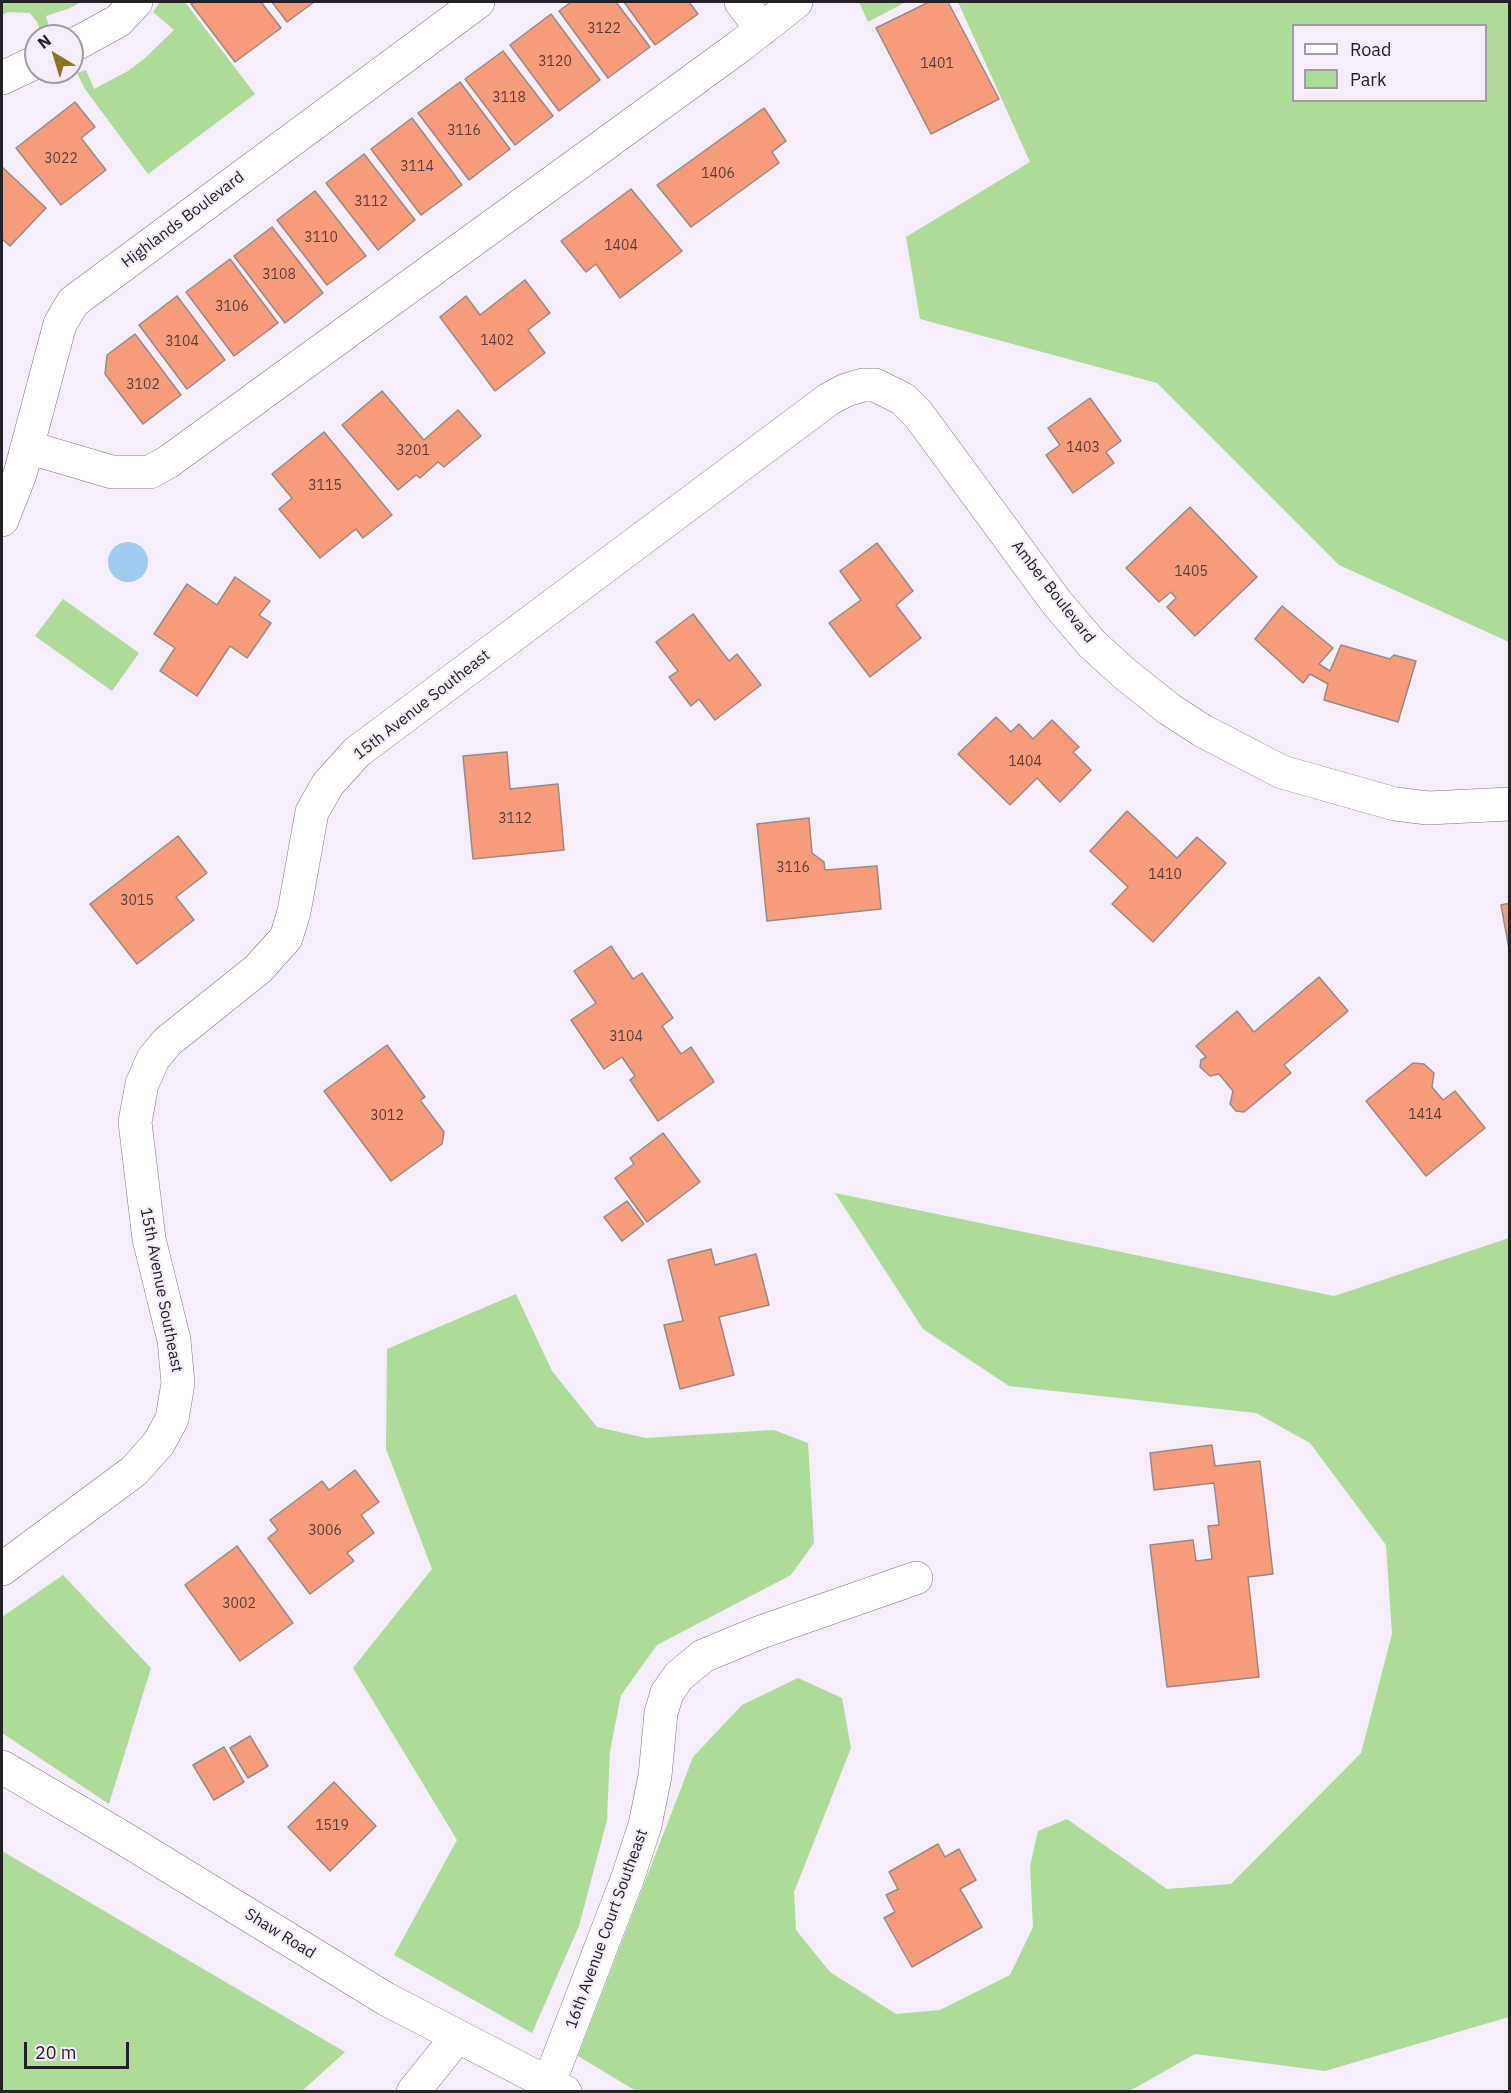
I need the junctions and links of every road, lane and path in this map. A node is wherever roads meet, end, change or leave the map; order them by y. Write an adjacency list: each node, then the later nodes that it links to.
1 (136, 2): 6 (street)
2 (478, 2): 10 (street, Highlands Boulevard)
3 (741, 2): 5 (street)
4 (796, 2): 5 (street)
5 (762, 29): 10 (street)
6 (84, 39)
7 (24, 68): 8 (street)
8 (2, 78)
9 (875, 385): 12 (street, Amber Boulevard); 13 (street, 15th Avenue Southeast)
10 (27, 447): 11 (street, Highlands Boulevard)
11 (2, 520)
12 (1509, 804)
13 (2, 1569)
14 (916, 1578): 17 (street, 16th Avenue Court Southeast)
15 (2, 1767): 16 (street, Shaw Road)
16 (457, 2037): 17 (street, Shaw Road); 18 (street)
17 (557, 2087)
18 (413, 2091)

